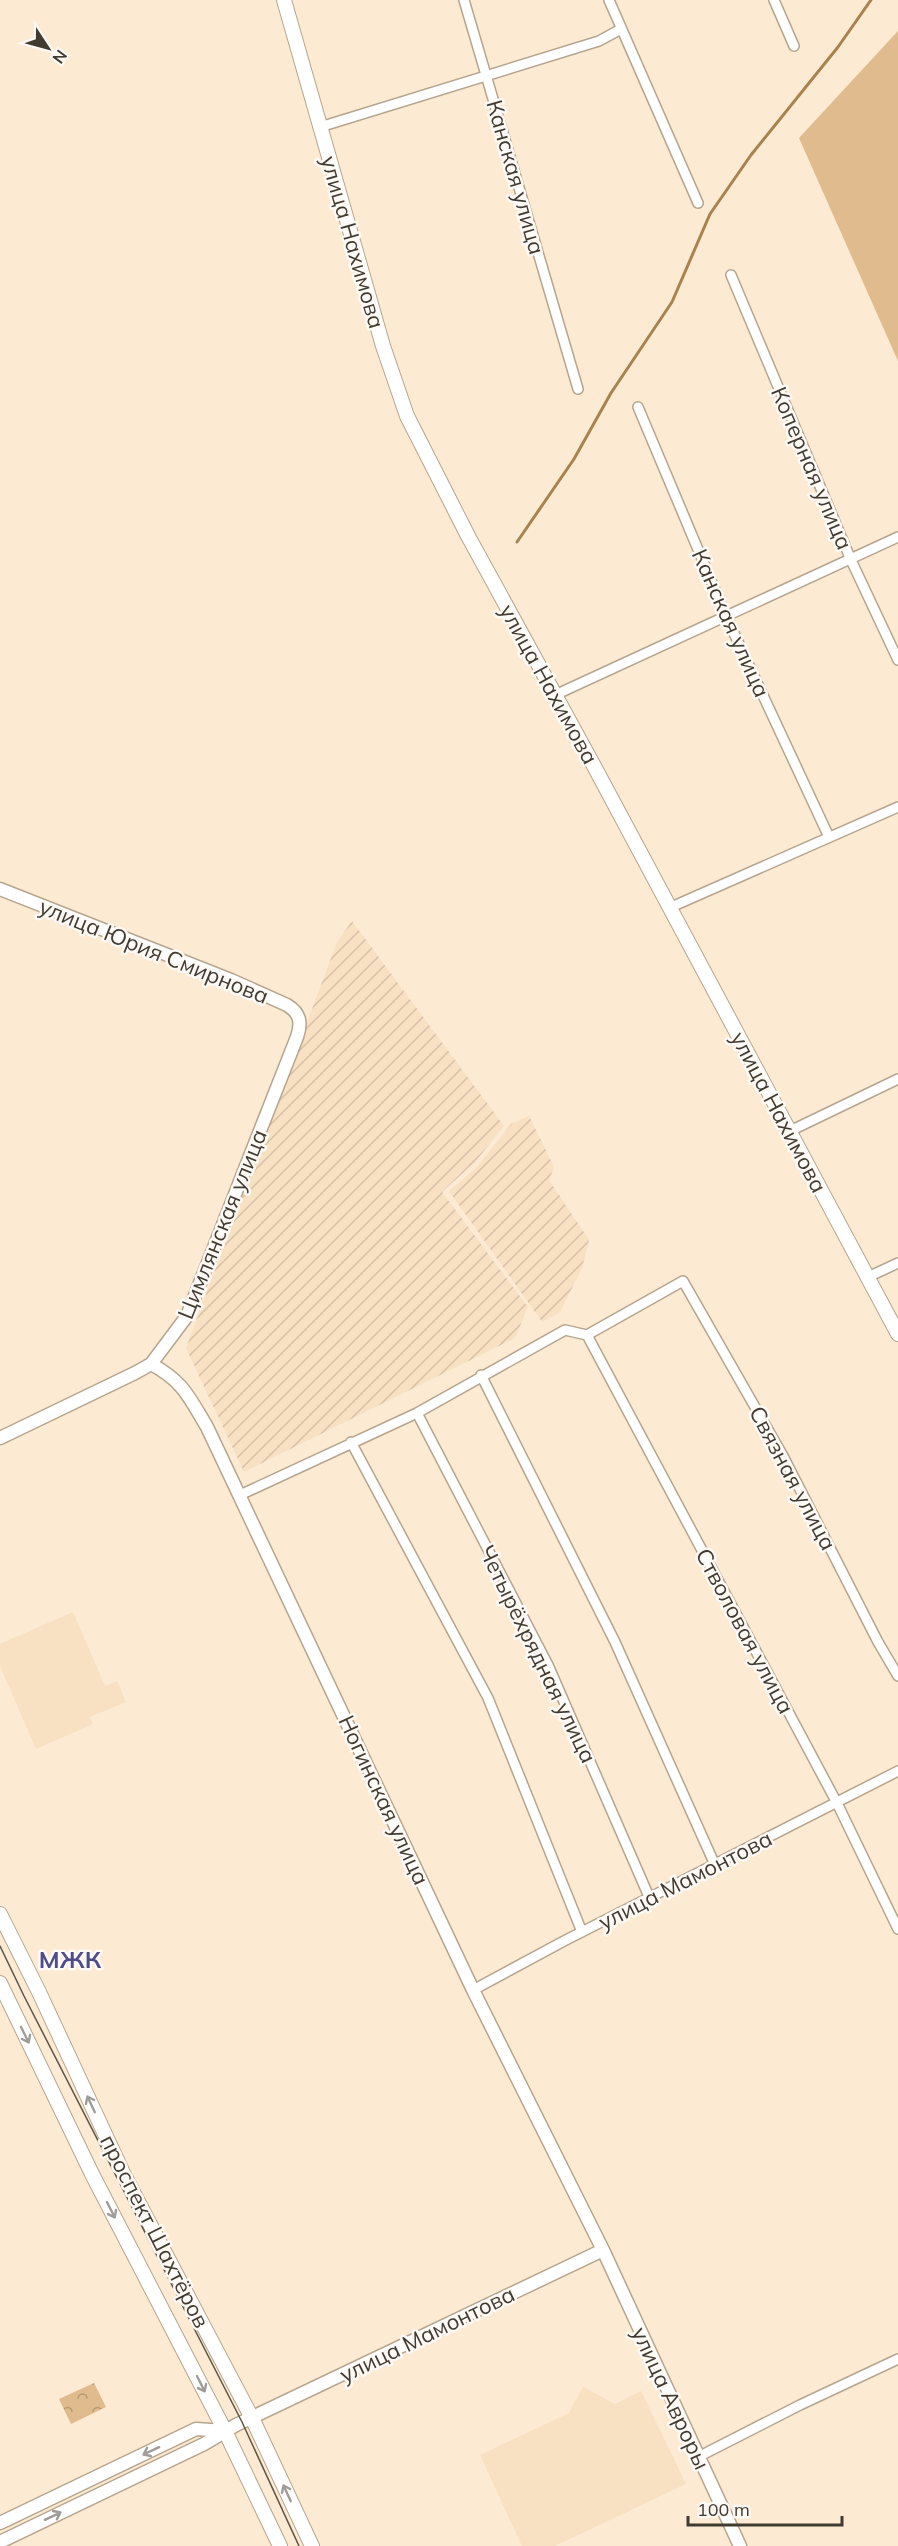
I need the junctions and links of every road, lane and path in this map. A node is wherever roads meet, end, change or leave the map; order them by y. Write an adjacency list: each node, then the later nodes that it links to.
1 (284, 0): 8 (main road, улица Нахимова)
2 (464, 0): 7 (street, Канская улица)
3 (609, 0): 5 (street)
4 (774, 0): 6 (street)
5 (621, 29): 7 (street); 9 (street)
6 (795, 46)
7 (486, 75): 8 (street); 11 (street, Канская улица)
8 (320, 127): 17 (main road, улица Нахимова)
9 (698, 203)
10 (731, 275): 14 (street, Коперная улица)
11 (578, 389)
12 (638, 406): 15 (street, Канская улица)
13 (898, 537): 14 (street)
14 (851, 560): 15 (street); 16 (street, Коперная улица)
15 (726, 616): 17 (street); 19 (street, Канская улица)
16 (898, 660)
17 (555, 695): 21 (main road, улица Нахимова)
18 (898, 807): 19 (street)
19 (829, 837): 21 (street)
20 (0, 889): 22 (street, улица Юрия Смирнова)
21 (669, 908): 24 (main road, улица Нахимова)
22 (300, 1021): 29 (street, Цимлянская улица)
23 (898, 1079): 24 (street)
24 (790, 1131): 26 (main road, улица Нахимова)
25 (898, 1263): 26 (street)
26 (868, 1277): 27 (main road, улица Нахимова)
27 (898, 1334)
28 (587, 1335): 30 (street); 35 (street, Связная улица); 37 (street, Стволовая улица)
29 (151, 1364): 32 (street, Цимлянская улица); 34 (street, Ногинская улица)
30 (482, 1375): 31 (street); 38 (street)
31 (417, 1413): 33 (street); 39 (street, Четырёхрядная улица)
32 (0, 1438)
33 (351, 1442): 34 (street); 42 (street)
34 (240, 1495): 44 (street, Ногинская улица)
35 (898, 1676)
36 (898, 1771): 37 (street, улица Мамонтова)
37 (837, 1803): 38 (street, улица Мамонтова); 41 (street, Стволовая улица)
38 (715, 1865): 39 (street, улица Мамонтова)
39 (650, 1899): 42 (street, улица Мамонтова)
40 (0, 1914): 47 (main road, проспект Шахтёров, one-way to 40)
41 (898, 1929)
42 (582, 1932): 44 (street, улица Мамонтова)
43 (0, 1983): 48 (main road, проспект Шахтёров, one-way to 48)
44 (473, 1990): 45 (street, Ногинская улица)
45 (603, 2250): 47 (street, улица Мамонтова); 49 (street, улица Авроры)
46 (898, 2360): 49 (street)
47 (252, 2418): 48 (street, улица Мамонтова); 53 (main road, проспект Шахтёров, one-way to 47)
48 (225, 2431): 50 (street, one-way to 50); 51 (street, улица Мамонтова, one-way to 48); 52 (main road, проспект Шахтёров)
49 (698, 2457): 54 (street, улица Авроры)
50 (0, 2523)
51 (0, 2542)
52 (280, 2546)
53 (312, 2546)
54 (740, 2546)

